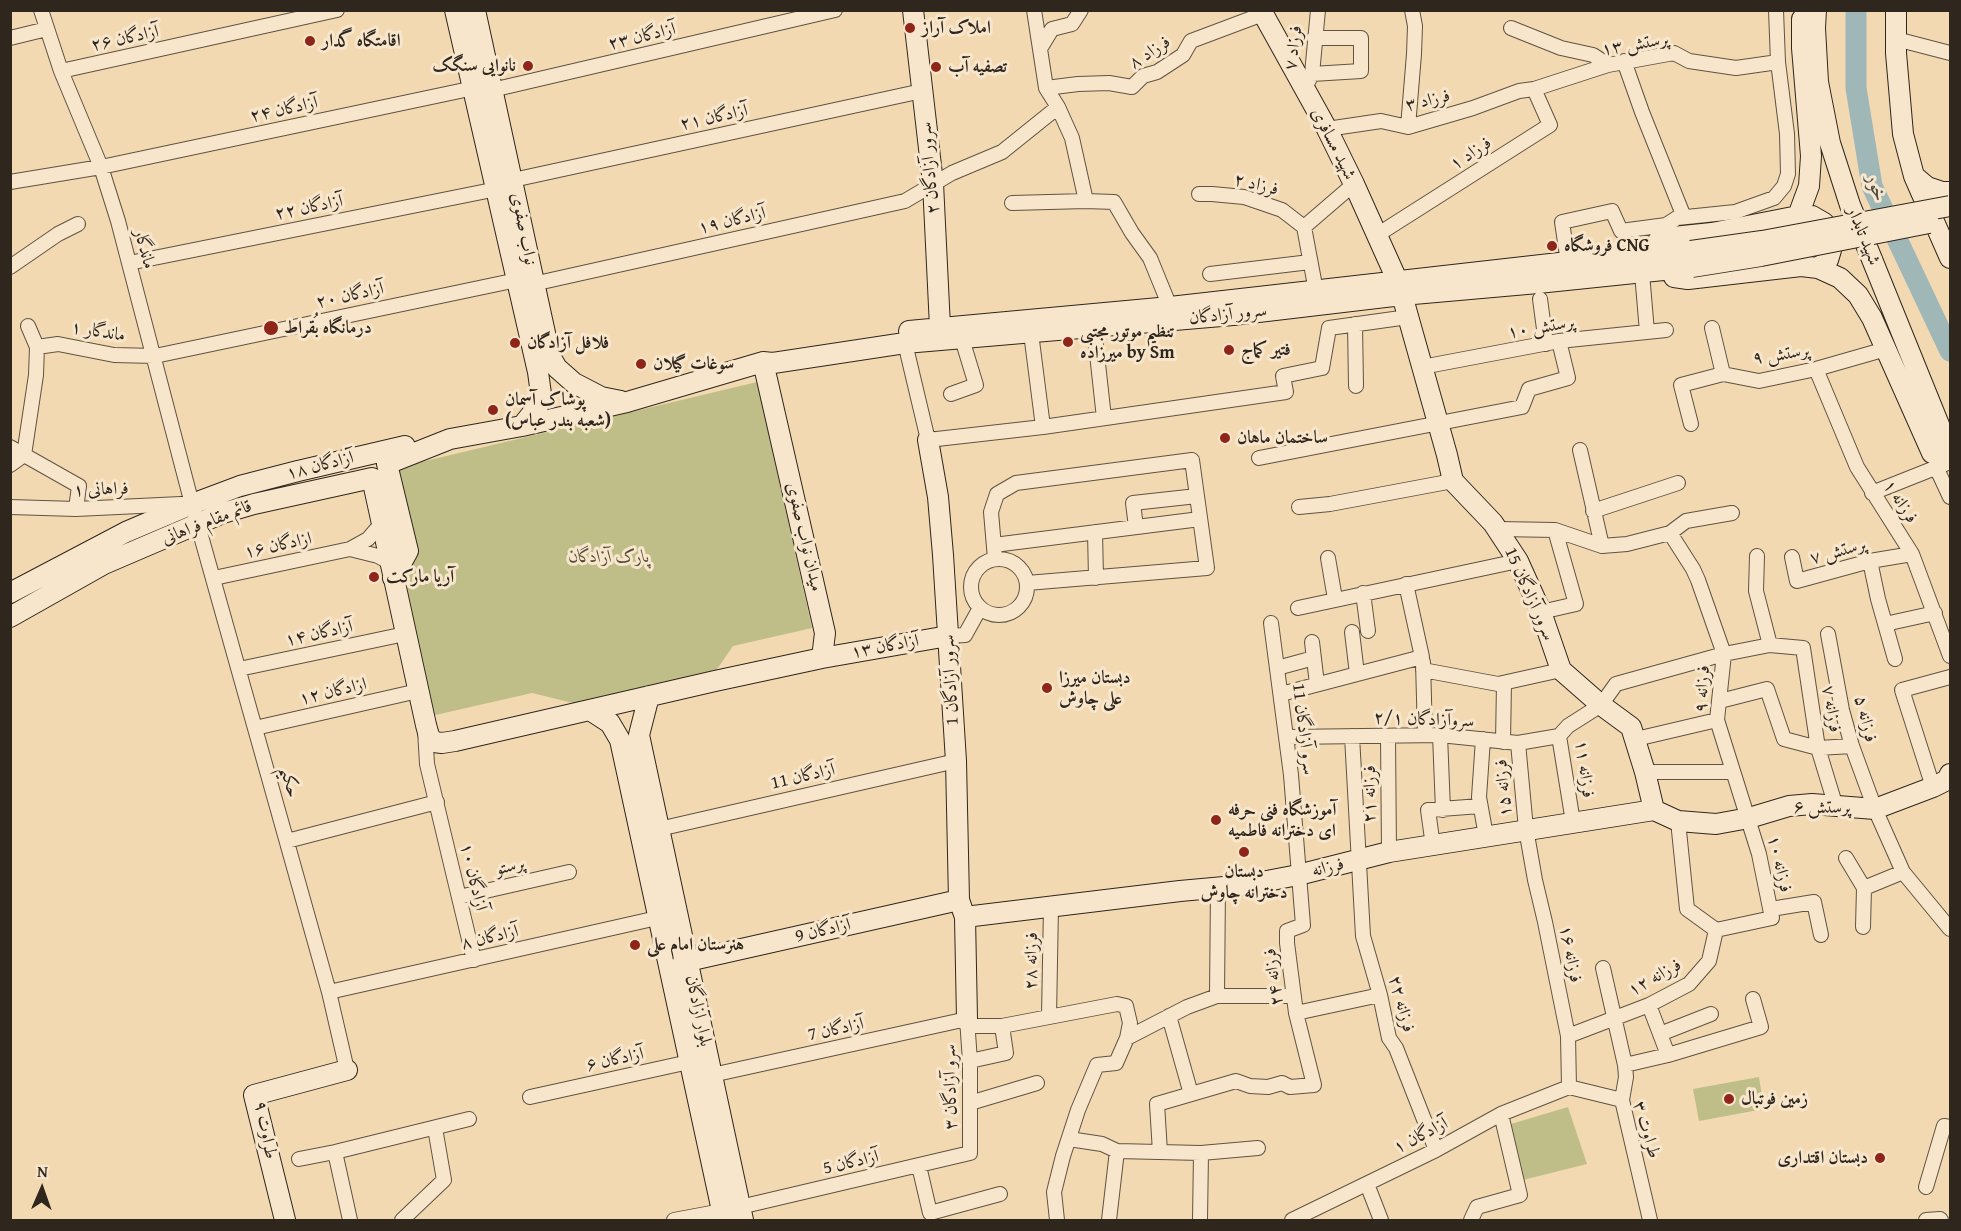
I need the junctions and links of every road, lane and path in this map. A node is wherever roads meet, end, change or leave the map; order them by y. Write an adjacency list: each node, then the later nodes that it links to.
1 (41, 10): 17 (street, ماندگار)
2 (337, 10): 26 (street, آزادگان ۲۶)
3 (455, 10): 29 (main road, نواب صفوی)
4 (476, 10): 29 (main road, نواب صفوی)
5 (835, 10): 29 (street, آزادگان ۲۳)
6 (913, 10): 31 (main road, سرور آزادگان ۲)
7 (1034, 10): 21 (street)
8 (1081, 10): 21 (street)
9 (1318, 10): 19 (street, فرزاد ۷)
10 (1412, 10): 33 (street)
11 (1776, 10): 24 (street)
12 (1802, 10): 46 (main road)
13 (1816, 10): 99 (main road, شهید تابدار)
14 (1896, 10): 20 (main road)
15 (1262, 12): 27 (main road, شهید مسافری); 28 (street, فرزاد ۸)
16 (1511, 28): 25 (street)
17 (47, 29): 18 (street); 26 (street, ماندگار)
18 (10, 38)
19 (1314, 38): 27 (street, فرزاد ۷); 27 (street)
20 (1896, 39): 22 (street); 36 (main road)
21 (1041, 47): 28 (street)
22 (1950, 53)
23 (1624, 61): 24 (street, پرستش ۱۳); 25 (street, پرستش ۱۳); 47 (street)
24 (1778, 62): 47 (street)
25 (1608, 65): 30 (street, پرستش ۱۳)
26 (61, 71): 35 (street, ماندگار)
27 (1308, 81): 34 (main road, شهید مسافری)
28 (1046, 88): 32 (street)
29 (483, 89): 35 (street, آزادگان ۲۴); 39 (main road, نواب صفوی)
30 (1534, 89): 33 (street, فرزاد ۳); 52 (street, فرزاد ۱)
31 (922, 91): 38 (main road, سرور آزادگان ۲); 39 (street, آزادگان ۲۱)
32 (1058, 107): 38 (street, آزادگان ۱۹); 43 (street)
33 (1408, 127): 34 (street, فرزاد ۳)
34 (1327, 129): 40 (main road, شهید مسافری)
35 (100, 167): 37 (street, آزادگان ۲۴); 57 (street, ماندگار)
36 (1914, 176): 41 (main road); 53 (main road)
37 (10, 182)
38 (933, 183): 62 (street, آزادگان ۱۹); 70 (main road, سرور آزادگان ۲)
39 (505, 184): 57 (street, آزادگان ۲۲); 62 (main road, نواب صفوی)
40 (1354, 184): 51 (street); 52 (main road, شهید مسافری)
41 (1950, 192)
42 (1198, 194): 51 (street, فرزاد ۲)
43 (1086, 201): 44 (street); 66 (street)
44 (1012, 203)
45 (1950, 206): 54 (main road, bridge)
46 (1798, 216): 58 (main road); 60 (main road)
47 (1684, 217): 50 (street)
48 (1950, 219): 54 (main road, bridge)
49 (78, 224): 59 (street)
50 (1666, 225): 56 (street); 58 (street)
51 (1304, 227): 55 (street)
52 (1377, 236): 63 (main road, شهید مسافری)
53 (1950, 258)
54 (1691, 259): 58 (main road, سرور آزادگان)
55 (1310, 262): 61 (street); 64 (street)
56 (1568, 262): 58 (main road, سرور آزادگان); 63 (main road, سرور آزادگان)
57 (129, 263): 81 (street, ماندگار)
58 (1643, 264): 60 (main road); 63 (main road, سرور آزادگان); 74 (street)
59 (10, 267)
60 (1818, 268): 80 (main road)
61 (1210, 274)
62 (525, 282): 81 (street, آزادگان ۲۰); 84 (main road, نواب صفوی)
63 (1400, 288): 64 (main road, سرور آزادگان); 66 (main road, سرور آزادگان); 67 (main road, سرور آزادگان 15)
64 (1316, 291): 66 (main road, سرور آزادگان)
65 (1540, 299): 78 (street)
66 (1171, 313): 70 (main road, سرور آزادگان); 71 (main road, سرور آزادگان)
67 (1408, 317): 68 (street); 83 (main road, سرور آزادگان 15)
68 (1355, 324): 87 (street); 90 (street)
69 (28, 326): 79 (street)
70 (940, 327): 82 (main road, سرور آزادگان)
71 (1094, 327): 75 (main road, سرور آزادگان); 90 (street)
72 (1712, 328): 86 (street)
73 (1666, 330): 74 (street, پرستش ۱۰)
74 (1647, 332): 78 (street, پرستش ۱۰)
75 (1031, 333): 76 (main road, سرور آزادگان); 94 (street)
76 (962, 339): 77 (main road, سرور آزادگان); 88 (street)
77 (905, 343): 82 (main road, سرور آزادگان); 96 (street, سرور آزادگان 1)
78 (1553, 343): 83 (street, پرستش ۱۰); 91 (street)
79 (37, 347): 81 (street, ماندگار ۱); 100 (street)
80 (1886, 349): 85 (street, پرستش ۹); 102 (main road)
81 (155, 356): 109 (street, ماندگار)
82 (766, 358): 89 (main road); 157 (main road, میدان نواب صفوی)
83 (1422, 367): 91 (main road, سرور آزادگان 15)
84 (546, 368): 89 (main road, نواب صفوی); 93 (main road, نواب صفوی)
85 (1816, 369): 86 (street, پرستش ۹); 106 (street, فرزانه ۱)
86 (1723, 374): 92 (street, پرستش ۹)
87 (1356, 386)
88 (951, 394)
89 (627, 402): 93 (main road)
90 (1104, 418): 94 (street)
91 (1438, 422): 101 (street); 104 (main road, سرور آزادگان 15)
92 (1691, 424)
93 (522, 426): 95 (main road)
94 (1043, 427): 96 (street)
95 (450, 439): 109 (main road, آزادگان ۱۸); 133 (main road)
96 (928, 440): 152 (main road, سرور آزادگان 1)
97 (10, 447): 100 (street)
98 (1580, 450): 113 (street)
99 (1950, 452)
100 (24, 455): 103 (street); 112 (street)
101 (1259, 458)
102 (1946, 463): 106 (street); 108 (street)
103 (10, 465)
104 (1453, 481): 111 (street); 119 (main road, سرور آزادگان 15)
105 (1678, 483): 113 (street)
106 (1872, 493): 126 (street, فرزانه ۱)
107 (1197, 496): 115 (street); 118 (street); 123 (street)
108 (1950, 497)
109 (192, 504): 112 (street, فراهانی ۱); 116 (street, حکیم); 138 (main road, قائم مقام فراهانی)
110 (10, 507): 112 (street, فراهانی ۱)
111 (1299, 507)
112 (76, 509)
113 (1593, 511): 124 (street)
114 (1732, 513): 122 (street)
115 (1200, 519): 118 (street); 135 (street)
116 (199, 523): 117 (main road, قائم مقام فراهانی); 134 (street, حکیم); 145 (main road, قائم مقام فراهانی)
117 (381, 524): 125 (street, ازادگان ۱۶); 133 (main road)
118 (1136, 527): 121 (street)
119 (1498, 529): 120 (street); 131 (main road, سرور آزادگان 15)
120 (1555, 530): 124 (street); 143 (street)
121 (1095, 532): 123 (street); 135 (street)
122 (1670, 533): 124 (street); 155 (street, فرزانه ۹)
123 (993, 545): 130 (street)
124 (1602, 546)
125 (350, 549): 133 (street, ازادگان ۱۶); 134 (street, ازادگان ۱۶)
126 (1912, 554): 132 (street, پرستش ۷); 144 (street, فرزانه ۱)
127 (1757, 556): 154 (street)
128 (1792, 557): 132 (street, پرستش ۷)
129 (1328, 558): 140 (street)
130 (994, 560): 136 (street); 141 (street)
131 (1518, 561): 137 (street); 143 (main road, سرور آزادگان 15)
132 (1870, 561): 147 (street)
133 (391, 570): 150 (main road)
134 (214, 578): 162 (street, حکیم)
135 (1096, 578): 136 (street)
136 (1026, 583): 141 (street)
137 (1406, 584): 139 (street); 160 (street)
138 (10, 593)
139 (1363, 593): 140 (street); 148 (street)
140 (1335, 599): 142 (street)
141 (980, 608): 152 (street)
142 (1298, 608)
143 (1541, 612): 163 (main road, سرور آزادگان 15)
144 (1935, 613): 147 (street); 156 (street, فرزانه ۱)
145 (10, 616)
146 (1271, 623): 161 (street, سرو آزادگان 11)
147 (1886, 624): 159 (street)
148 (1368, 631)
149 (1352, 632): 164 (street)
150 (405, 634): 162 (street, آزادگان ۱۴); 168 (main road)
151 (1828, 634): 189 (street, فرزانه ۵)
152 (948, 636): 157 (main road, آزادگان ۱۳); 191 (main road, سرور آزادگان 1)
153 (1312, 642): 158 (street)
154 (1770, 645): 155 (street, فرزانه ۱۱); 190 (street, فرزانه ۷)
155 (1724, 654): 171 (street, فرزانه ۹); 172 (street, فرزانه ۱۱)
156 (1950, 656)
157 (822, 658): 170 (main road)
158 (1314, 658): 161 (street); 166 (street)
159 (1895, 659)
160 (1423, 664): 164 (street); 167 (street); 177 (street)
161 (1277, 668): 169 (street, سرو آزادگان 11)
162 (239, 669): 176 (street, حکیم)
163 (1562, 670): 167 (street); 172 (main road, سرور آزادگان 15)
164 (1357, 674): 166 (street)
165 (1950, 677): 196 (street)
166 (1317, 684): 169 (street)
167 (1504, 684): 187 (street)
168 (418, 691): 174 (main road); 176 (street, ازادگان ۱۲)
169 (1281, 694): 183 (street, سرو آزادگان 11)
170 (649, 696): 173 (main road); 182 (main road, بلوار آزادگان)
171 (1720, 701): 175 (street, فرزانه ۹); 190 (street)
172 (1601, 705): 181 (street, فرزانه ۱۱); 184 (main road, سرور آزادگان 15)
173 (590, 710): 182 (main road, بلوار آزادگان); 186 (main road)
174 (423, 714): 186 (main road); 192 (street, آزادگان ۱۰)
175 (1717, 720): 184 (street); 194 (street, فرزانه ۹)
176 (255, 728): 209 (street, حکیم)
177 (1425, 735): 178 (street, ۲/۱ سروآزادگان); 180 (street, ۲/۱ سروآزادگان)
178 (1440, 735): 185 (street, ۲/۱ سروآزادگان); 201 (street)
179 (1352, 736): 180 (street, ۲/۱ سروآزادگان); 183 (street, ۲/۱ سروآزادگان); 213 (street, فرزانه ۲۲)
180 (1388, 736): 211 (street, فرزانه ۲۱)
181 (1559, 736): 188 (street, ۲/۱ سروآزادگان); 205 (street, فرزانه ۱۱)
182 (629, 737): 206 (main road, بلوار آزادگان); 223 (main road, بلوار آزادگان)
183 (1287, 737): 216 (street, سرو آزادگان 11)
184 (1636, 739): 193 (main road, سرور آزادگان 15)
185 (1483, 740): 187 (street, ۲/۱ سروآزادگان); 198 (street)
186 (455, 741): 192 (street)
187 (1503, 742): 188 (street, ۲/۱ سروآزادگان)
188 (1518, 743): 207 (street, فرزانه ۱۵)
189 (1852, 746): 190 (street); 200 (street, فرزانه ۵)
190 (1818, 748): 199 (street, فرزانه ۷)
191 (956, 761): 206 (street, آزادگان 11); 221 (main road, سرور آزادگان 1)
192 (427, 764): 197 (street, آزادگان ۱۰)
193 (1645, 772): 194 (street); 202 (main road, سرور آزادگان 15)
194 (1733, 772): 203 (street, فرزانه ۹)
195 (1950, 774): 196 (main road, پرستش ۶)
196 (1934, 787): 200 (main road, پرستش ۶)
197 (437, 802): 209 (street); 219 (street, آزادگان ۱۰)
198 (1480, 806): 201 (street); 208 (street)
199 (1836, 807): 200 (main road, پرستش ۶); 203 (main road, پرستش ۶)
200 (1875, 809): 215 (street, فرزانه ۵)
201 (1443, 810): 210 (street)
202 (1653, 810): 204 (main road, پرستش ۶); 205 (main road, فرزانه)
203 (1749, 818): 204 (main road, پرستش ۶); 222 (street, فرزانه ۱۰)
204 (1678, 821): 226 (street)
205 (1573, 822): 207 (main road, فرزانه)
206 (659, 828): 223 (main road, بلوار آزادگان)
207 (1526, 829): 208 (main road, فرزانه); 245 (street, فرزانه ۱۶)
208 (1486, 836): 210 (main road, فرزانه)
209 (287, 841): 231 (street, حکیم)
210 (1433, 846): 211 (main road, فرزانه)
211 (1389, 852): 213 (main road, فرزانه)
212 (1846, 858): 218 (street)
213 (1358, 860): 216 (main road, فرزانه); 232 (street, فرزانه ۲۲)
214 (569, 872): 219 (street, پرستو)
215 (1903, 872): 218 (street); 225 (street, فرزانه ۵)
216 (1298, 876): 217 (main road, فرزانه); 234 (street, فرزانه ۲۴)
217 (1218, 887): 220 (main road, فرزانه); 233 (street)
218 (1864, 888): 224 (street)
219 (459, 897): 228 (street, آزادگان ۱۰)
220 (1052, 906): 221 (main road, فرزانه); 240 (street, فرزانه ۲۸)
221 (962, 909): 229 (main road, آزادگان 9); 242 (main road, سرور آزادگان 1)
222 (1772, 913): 226 (street); 227 (street)
223 (668, 916): 228 (street, آزادگان ۸); 229 (main road, بلوار آزادگان); 249 (main road, بلوار آزادگان)
224 (1863, 927)
225 (1950, 929)
226 (1716, 930): 236 (street, فرزانه ۱۲)
227 (1821, 935)
228 (474, 960): 231 (street, آزادگان ۸)
229 (687, 961): 251 (main road, بلوار آزادگان)
230 (1603, 968): 241 (street)
231 (329, 992): 252 (street, حکیم)
232 (1380, 995): 237 (street); 265 (street, فرزانه ۲۲)
233 (1218, 996): 234 (street); 239 (street)
234 (1294, 996): 237 (street, فرزانه ۲۴)
235 (1753, 999): 247 (street)
236 (1648, 1005): 241 (street, فرزانه ۱۲); 244 (street)
237 (1296, 1013): 255 (street, فرزانه ۲۴)
238 (1711, 1014): 244 (street)
239 (1169, 1016): 246 (street); 255 (street)
240 (1049, 1017): 243 (street, آزادگان 7); 246 (street, آزادگان 7)
241 (1614, 1018): 245 (street, فرزانه ۱۲); 250 (street)
242 (967, 1023): 243 (street, آزادگان 7); 248 (street, سرو آزادگان ۳); 251 (street, آزادگان 7)
243 (1002, 1026): 248 (street)
244 (1660, 1034): 247 (street)
245 (1568, 1036): 254 (street, فرزانه ۱۶)
246 (1128, 1038): 263 (street)
247 (1668, 1055): 250 (street)
248 (970, 1061): 258 (street, سرو آزادگان ۳)
249 (689, 1062): 251 (street, آزادگان ۶); 256 (street, آزادگان ۶); 276 (main road, بلوار آزادگان)
250 (1625, 1065): 257 (street)
251 (710, 1066): 276 (main road, بلوار آزادگان)
252 (347, 1070): 277 (main road, طراوت ۹)
253 (1037, 1083): 258 (street)
254 (1569, 1087): 257 (street, طراوت ۳); 259 (street, آزادگان ۱)
255 (1191, 1094): 268 (street)
256 (530, 1097)
257 (1622, 1100): 287 (street, طراوت ۳)
258 (970, 1103): 269 (street, سرو آزادگان ۳)
259 (1502, 1114): 265 (street, آزادگان ۱); 286 (street)
260 (469, 1119): 262 (street)
261 (1950, 1127): 274 (street)
262 (435, 1128): 267 (street); 279 (street)
263 (1069, 1139): 266 (street); 281 (street)
264 (1258, 1148): 270 (street)
265 (1436, 1150): 273 (street, آزادگان ۱)
266 (1117, 1151): 268 (street); 282 (street)
267 (335, 1152): 271 (street); 278 (street)
268 (1160, 1152): 270 (street)
269 (970, 1153): 272 (street, آزادگان 5)
270 (1201, 1153): 283 (street)
271 (299, 1159)
272 (919, 1166): 275 (street); 276 (street, آزادگان 5)
273 (1367, 1184): 284 (street, آزادگان ۱); 285 (street)
274 (1926, 1187)
275 (1000, 1194)
276 (732, 1215): 280 (street, آزادگان 5)
277 (285, 1221)
278 (350, 1221)
279 (402, 1221)
280 (674, 1221)
281 (1058, 1221)
282 (1109, 1221)
283 (1200, 1221)
284 (1292, 1221)
285 (1381, 1221)
286 (1471, 1221)
287 (1650, 1221)
288 (1926, 1221): 289 (street)
289 (1941, 1221)

